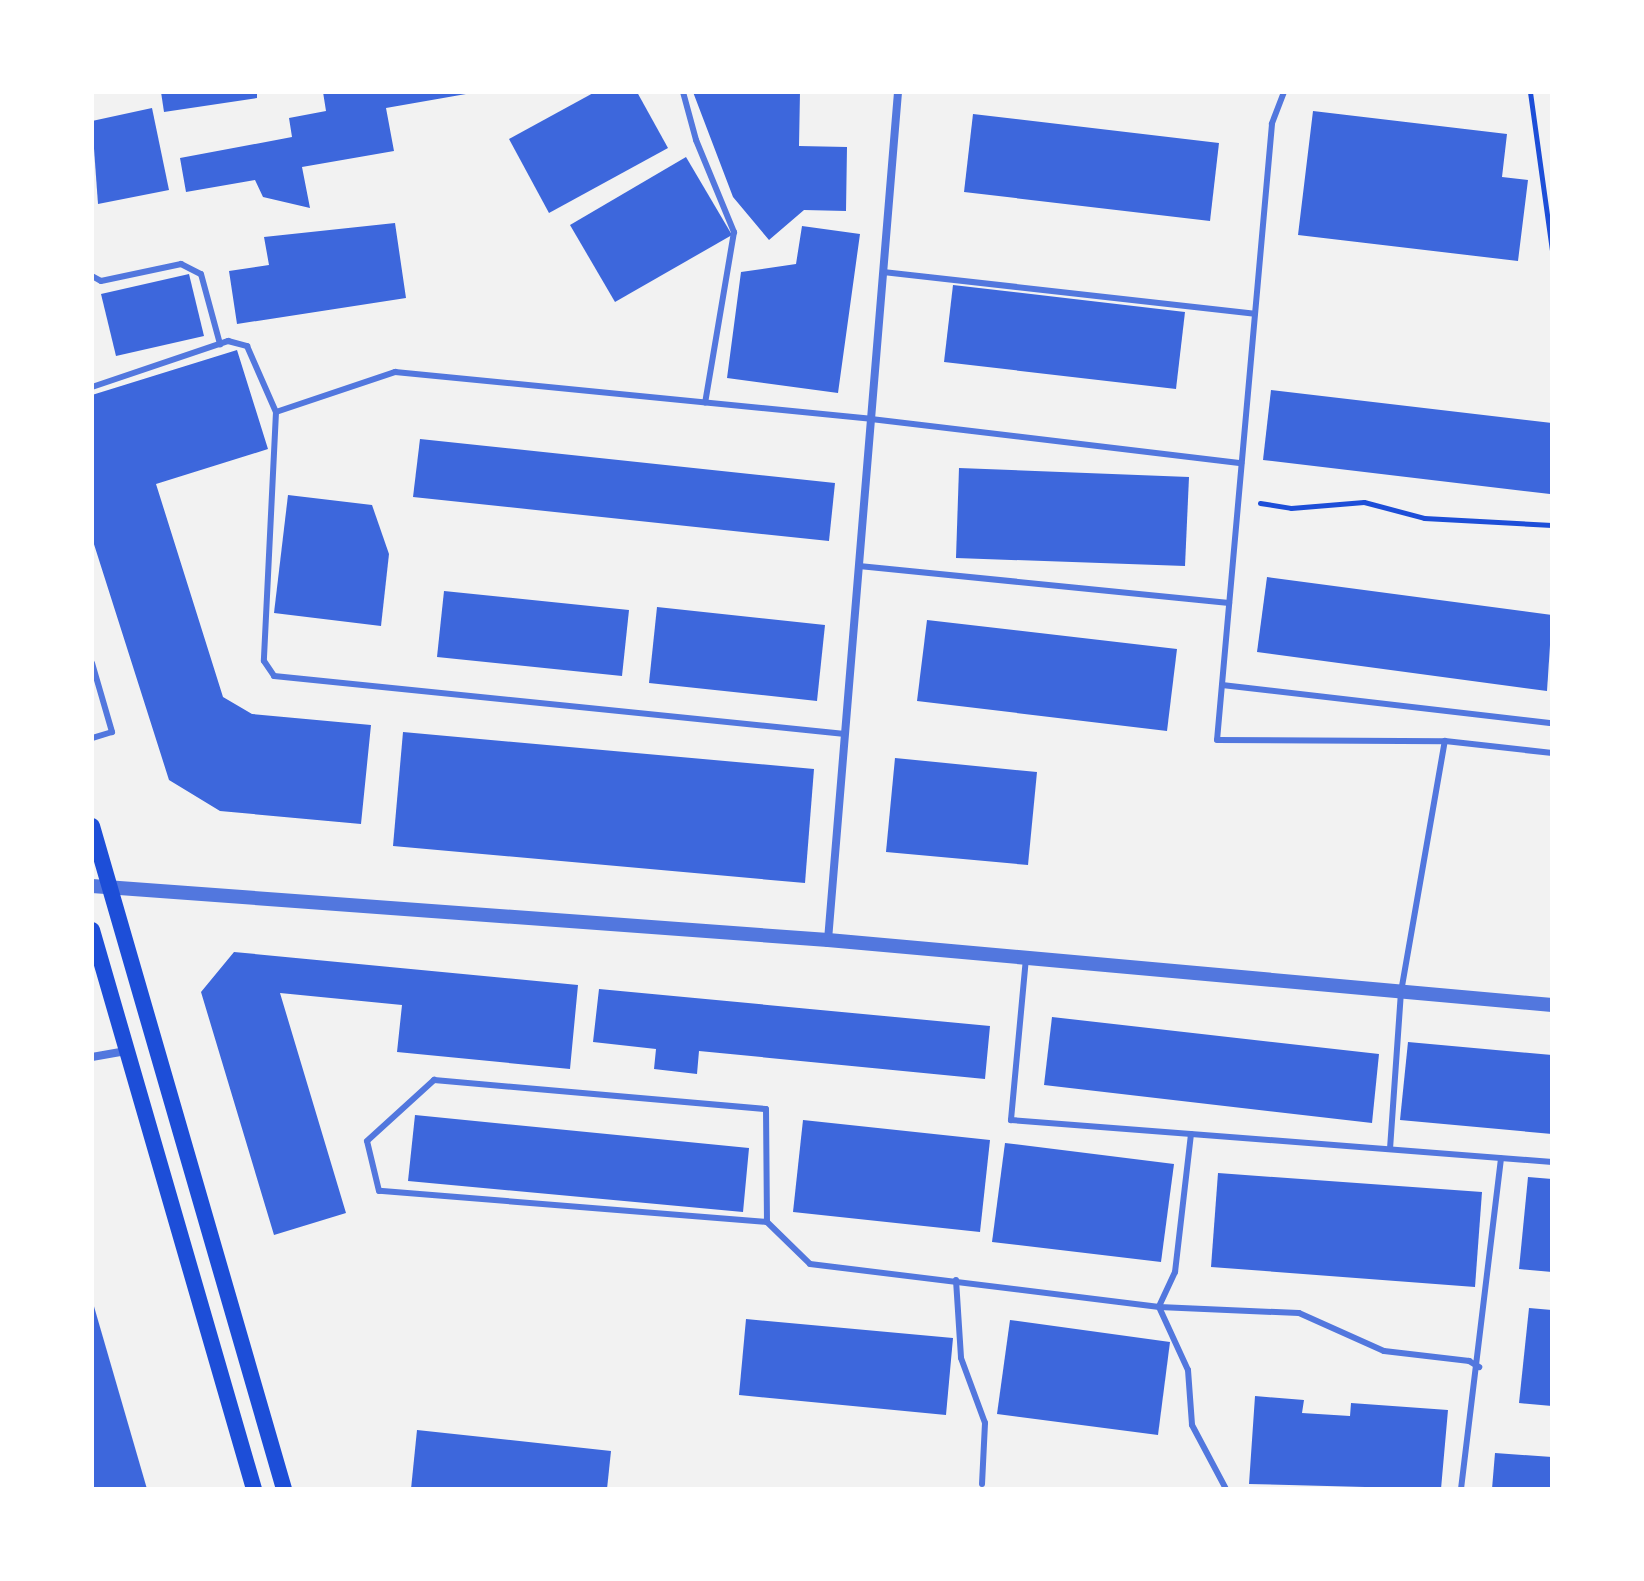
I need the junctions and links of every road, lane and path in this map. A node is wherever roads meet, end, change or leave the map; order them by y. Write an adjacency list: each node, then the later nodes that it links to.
1 (683, 92): 11 (lane)
2 (898, 92): 6 (street)
3 (1284, 92): 8 (lane)
4 (1530, 92): 5 (path)
5 (1552, 250)
6 (883, 272): 8 (lane); 13 (street)
7 (92, 276): 9 (lane)
8 (1255, 314): 14 (lane)
9 (220, 344): 10 (lane); 12 (lane)
10 (92, 387)
11 (705, 403): 12 (lane); 13 (lane)
12 (276, 412): 22 (lane)
13 (871, 419): 14 (lane); 17 (street)
14 (1241, 463): 15 (lane)
15 (1239, 500): 16 (path); 18 (lane)
16 (1552, 525)
17 (859, 566): 18 (lane); 22 (street)
18 (1229, 603): 20 (lane)
19 (92, 663): 23 (lane)
20 (1222, 685): 21 (lane); 24 (lane)
21 (1552, 723)
22 (845, 734): 30 (street)
23 (92, 738)
24 (1445, 741): 25 (lane); 32 (lane)
25 (1552, 753)
26 (92, 826): 28 (main road)
27 (92, 886): 28 (street)
28 (112, 888): 30 (street); 46 (main road)
29 (92, 930): 34 (main road)
30 (828, 940): 31 (street)
31 (1026, 958): 32 (street); 36 (lane)
32 (1401, 992): 33 (street); 37 (lane)
33 (1552, 1005)
34 (129, 1051): 35 (street); 45 (main road)
35 (92, 1057)
36 (1191, 1134): 37 (lane); 42 (lane)
37 (1390, 1149): 38 (lane)
38 (1501, 1158): 39 (lane); 43 (lane)
39 (1552, 1162)
40 (767, 1222): 40 (lane); 41 (lane)
41 (956, 1280): 42 (lane); 44 (lane)
42 (1159, 1307): 43 (lane); 47 (lane)
43 (1479, 1367): 48 (lane)
44 (982, 1484)
45 (254, 1489)
46 (284, 1489)
47 (1226, 1489)
48 (1461, 1489)

